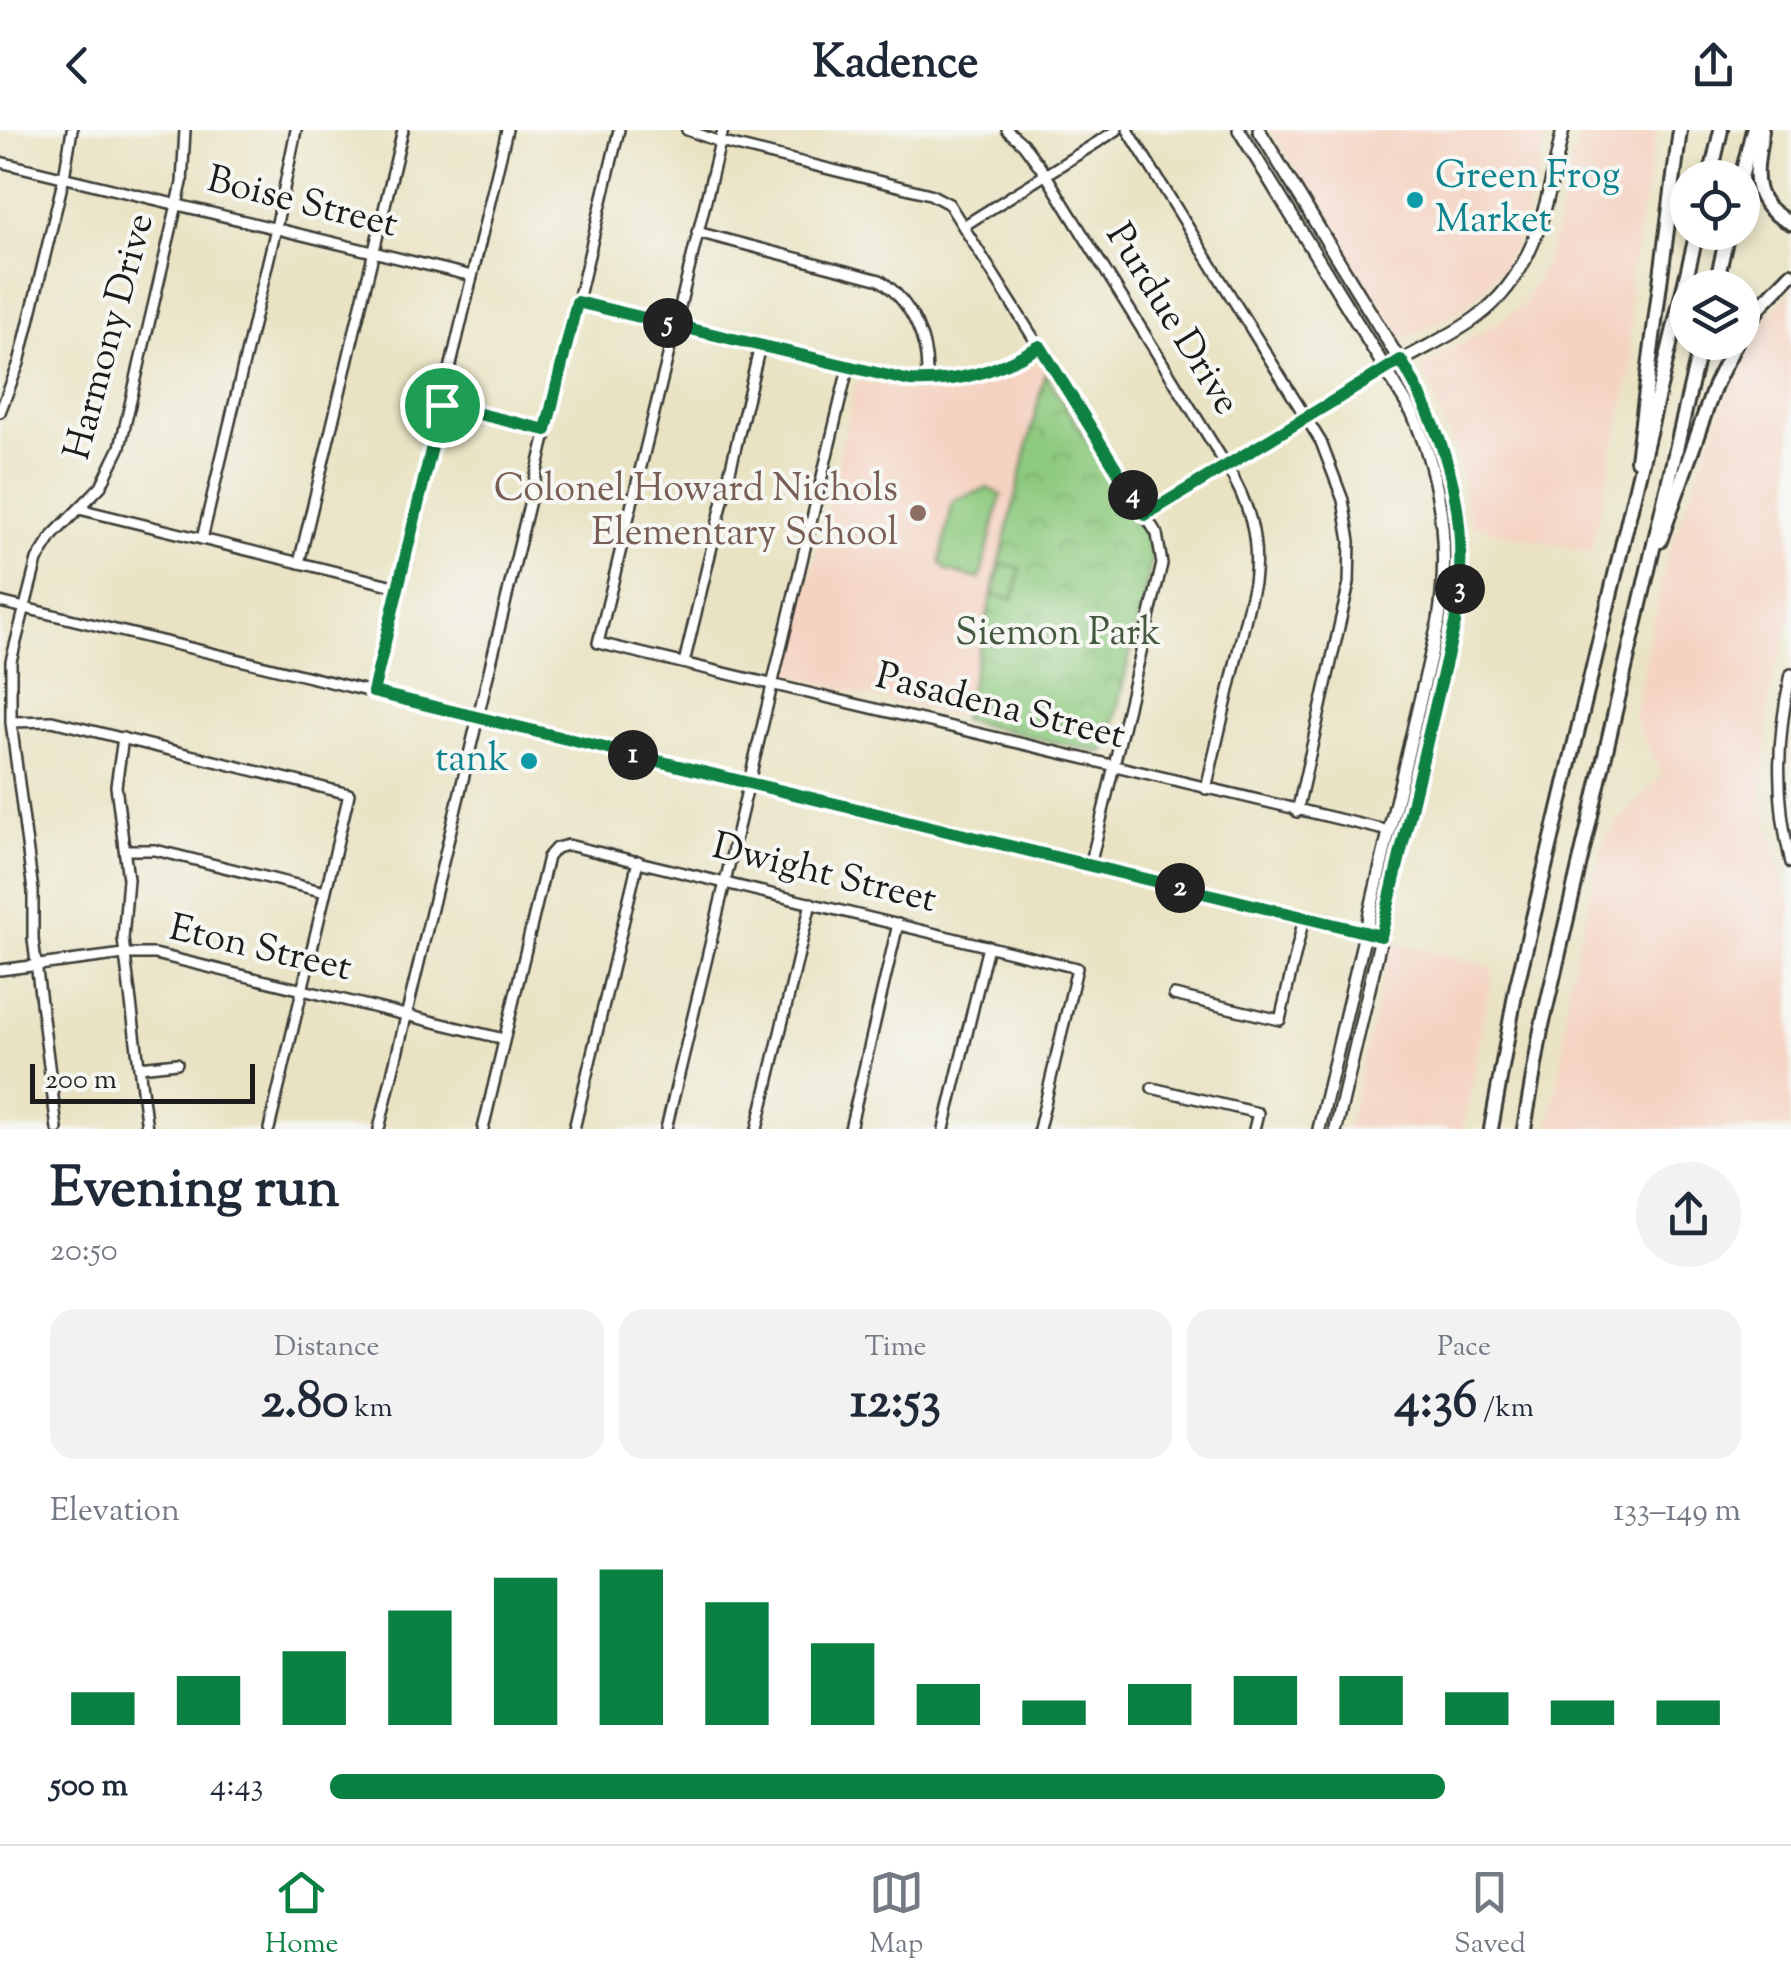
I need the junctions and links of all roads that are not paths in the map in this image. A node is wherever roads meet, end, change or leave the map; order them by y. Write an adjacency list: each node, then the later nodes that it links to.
1 (72, 130): 24 (street)
2 (185, 130): 25 (street, Harmony Drive)
3 (296, 130): 28 (street)
4 (403, 130): 31 (street)
5 (507, 130): 33 (street)
6 (618, 130): 34 (street)
7 (688, 130): 19 (street)
8 (723, 130): 19 (street)
9 (1007, 130): 23 (street, Purdue Drive)
10 (1117, 130): 23 (street)
11 (1128, 130): 47 (street)
12 (1239, 130): 43 (main road)
13 (1258, 130): 39 (main road)
14 (1564, 130): 39 (main road)
15 (1678, 130): 51 (highway)
16 (1721, 130): 20 (highway)
17 (1752, 130): 21 (highway)
18 (1762, 130): 26 (highway)
19 (720, 142): 27 (street); 29 (street)
20 (1714, 160)
21 (1745, 160)
22 (0, 162): 24 (street, Boise Street)
23 (1046, 175): 27 (street); 49 (street, Purdue Drive)
24 (64, 178): 25 (street, Boise Street); 46 (street)
25 (178, 204): 28 (street, Boise Street); 50 (street, Harmony Drive)
26 (1791, 223)
27 (965, 224): 38 (street)
28 (276, 228): 31 (street, Boise Street); 53 (street)
29 (698, 232): 36 (street); 44 (street)
30 (1693, 250): 51 (highway)
31 (374, 252): 33 (street, Boise Street); 54 (street)
32 (1791, 274): 35 (highway)
33 (472, 276): 45 (street)
34 (577, 302): 36 (street); 48 (street)
35 (1760, 307)
36 (674, 324): 37 (street); 59 (street, Pasadena Street)
37 (760, 346): 42 (street); 59 (street)
38 (1040, 346): 44 (street); 52 (street)
39 (1401, 360): 43 (main road); 81 (main road)
40 (1697, 360): 55 (highway)
41 (1727, 360): 55 (highway)
42 (848, 368): 44 (street); 61 (street)
43 (1386, 369): 47 (street); 70 (main road)
44 (926, 382)
45 (442, 405): 48 (street); 56 (street)
46 (0, 412)
47 (1305, 416): 49 (street); 69 (street)
48 (546, 430): 63 (street)
49 (1226, 465): 52 (street); 68 (street, Purdue Drive)
50 (79, 509): 53 (street); 58 (street, Harmony Drive)
51 (1632, 514): 107 (highway)
52 (1145, 515): 66 (street)
53 (202, 539): 54 (street)
54 (299, 563): 56 (street)
55 (1646, 570): 108 (highway)
56 (398, 587): 62 (street)
57 (0, 602): 58 (street)
58 (22, 607): 62 (street); 64 (street, Harmony Drive)
59 (684, 664): 61 (street, Pasadena Street)
60 (1791, 674): 73 (street)
61 (772, 684): 66 (street, Pasadena Street); 67 (street)
62 (373, 692): 63 (street)
63 (478, 718): 67 (street); 88 (street)
64 (11, 722): 65 (street); 84 (street, Harmony Drive)
65 (124, 738): 71 (street); 76 (street)
66 (1114, 766): 68 (street, Pasadena Street); 74 (street)
67 (748, 784): 74 (street); 75 (street)
68 (1206, 789): 69 (street, Pasadena Street)
69 (1296, 812): 70 (street, Pasadena Street)
70 (1389, 832): 80 (main road)
71 (124, 850): 76 (street); 83 (street)
72 (638, 861): 75 (street, Dwight Street); 89 (street, Dwight Street); 98 (street)
73 (1791, 864)
74 (1090, 866): 78 (street)
75 (725, 882): 77 (street, Dwight Street); 99 (street)
76 (326, 892): 86 (street)
77 (811, 903): 79 (street, Dwight Street); 100 (street)
78 (1304, 918): 80 (street); 87 (street)
79 (898, 924): 82 (street, Dwight Street); 101 (street)
80 (1365, 933): 81 (street); 105 (main road)
81 (1381, 936): 106 (main road)
82 (988, 946): 102 (street); 103 (street, Dwight Street)
83 (124, 954): 84 (street, Eton Street); 86 (street, Eton Street); 91 (street)
84 (36, 965): 85 (street, Eton Street); 93 (street, Harmony Drive)
85 (0, 970)
86 (302, 990): 88 (street, Eton Street); 95 (street)
87 (1174, 995)
88 (406, 1016): 89 (street, Eton Street); 96 (street)
89 (504, 1039): 97 (street)
90 (177, 1062): 91 (street)
91 (139, 1068): 94 (street)
92 (1152, 1088): 104 (street)
93 (57, 1129)
94 (147, 1129)
95 (269, 1129)
96 (379, 1129)
97 (482, 1129)
98 (574, 1129)
99 (666, 1129)
100 (757, 1129)
101 (850, 1129)
102 (944, 1129)
103 (1039, 1129)
104 (1254, 1129)
105 (1319, 1129)
106 (1336, 1129)
107 (1491, 1129)
108 (1524, 1129)

